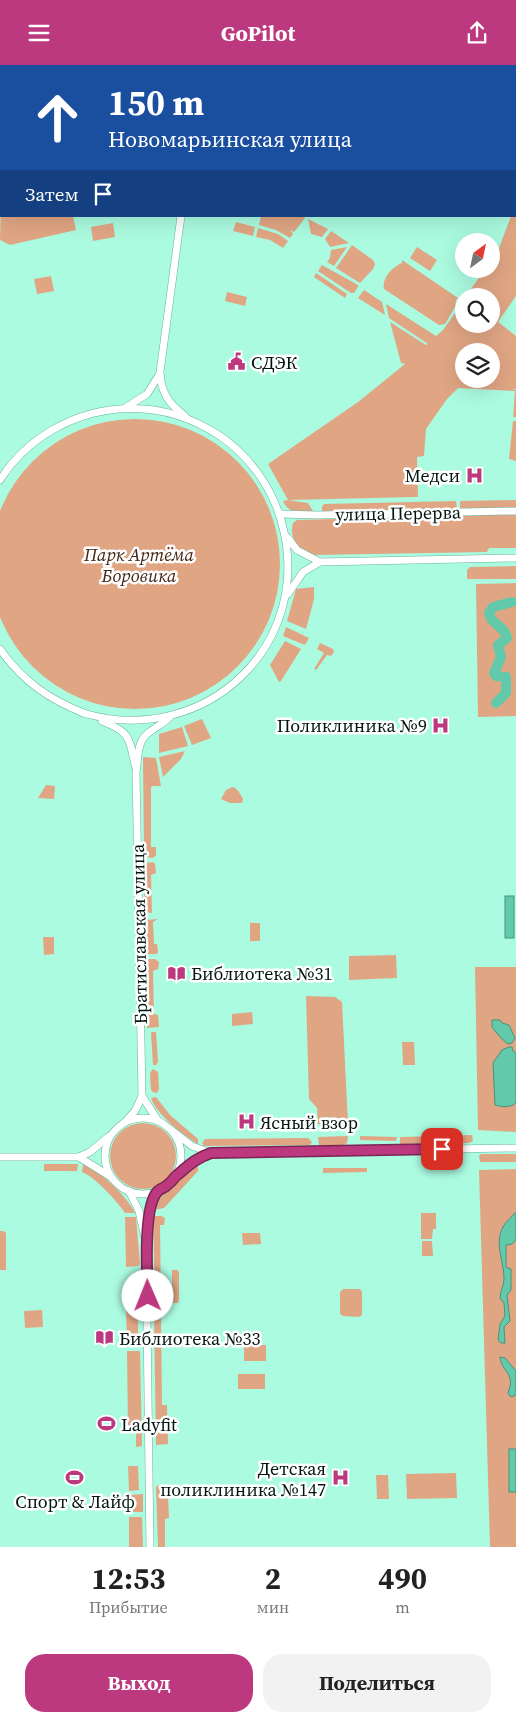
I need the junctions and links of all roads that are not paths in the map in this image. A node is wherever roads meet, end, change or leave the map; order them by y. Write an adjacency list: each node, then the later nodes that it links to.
1 (181, 217): 2 (main road, Братиславская улица)
2 (160, 372): 3 (main road, Братиславская улица); 4 (main road, Братиславская улица)
3 (124, 408): 4 (main road, Братиславская улица); 5 (main road, Братиславская улица)
4 (189, 419): 7 (main road, Братиславская улица)
5 (0, 479)
6 (516, 511): 7 (main road, улица Перерва)
7 (280, 514): 8 (main road, Братиславская улица)
8 (284, 529): 10 (main road); 11 (main road, Братиславская улица)
9 (516, 558): 10 (main road)
10 (320, 562): 11 (main road)
11 (284, 602): 14 (main road, Братиславская улица)
12 (0, 649): 13 (main road, Братиславская улица)
13 (83, 713): 14 (main road, Братиславская улица); 15 (main road, Братиславская улица)
14 (170, 716): 15 (main road, Братиславская улица)
15 (136, 772): 16 (main road, Братиславская улица)
16 (142, 1096): 17 (main road); 18 (main road)
17 (158, 1121): 18 (main road); 19 (main road)
18 (126, 1122): 20 (main road)
19 (170, 1129): 22 (main road); 26 (main road)
20 (112, 1134): 24 (main road); 25 (main road)
21 (516, 1148): 22 (main road)
22 (211, 1153): 26 (main road)
23 (0, 1157): 24 (main road)
24 (80, 1157): 25 (main road)
25 (112, 1178): 27 (main road)
26 (173, 1180): 28 (main road)
27 (129, 1191): 28 (main road); 29 (main road)
28 (158, 1191): 29 (main road)
29 (146, 1246): 30 (main road)
30 (150, 1547)

